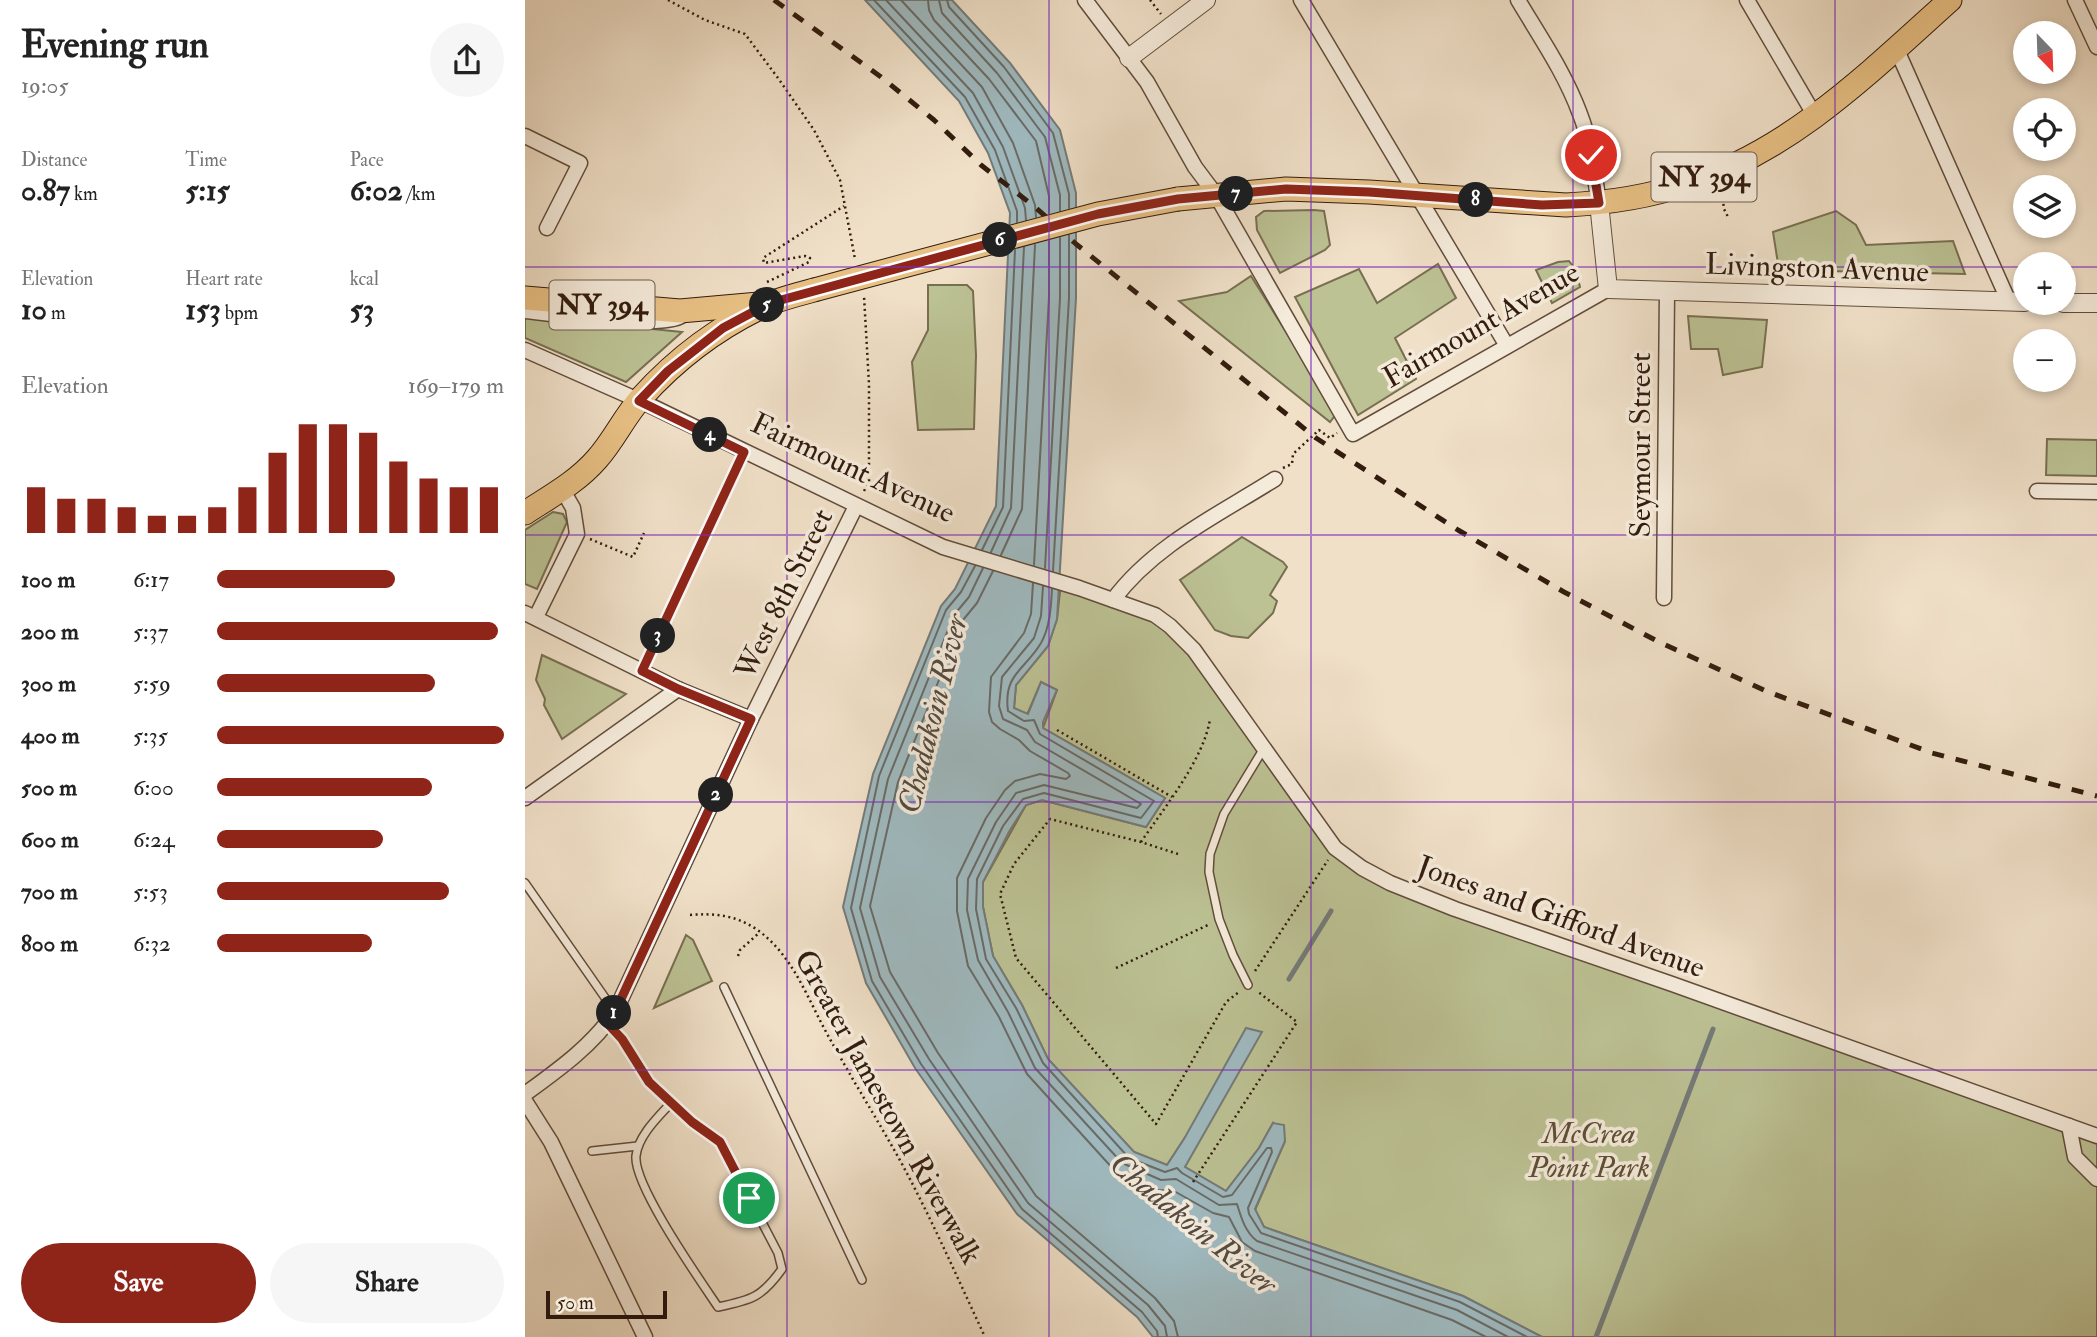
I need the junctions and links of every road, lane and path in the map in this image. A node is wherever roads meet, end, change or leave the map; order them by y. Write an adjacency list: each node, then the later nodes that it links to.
1 (668, 0): 20 (path)
2 (1085, 0): 13 (street)
3 (1150, 0): 10 (path)
4 (1206, 0): 13 (street)
5 (1301, 0): 18 (street)
6 (1518, 0): 19 (street)
7 (1747, 0): 14 (street)
8 (1950, 0): 12 (main road, NY 394)
9 (2075, 0): 11 (street)
10 (1161, 14)
11 (2097, 47)
12 (1896, 48): 14 (main road, NY 394); 28 (street)
13 (1129, 58): 17 (street)
14 (1815, 116): 16 (main road, NY 394)
15 (525, 136): 22 (street)
16 (1717, 172): 19 (main road, NY 394); 21 (path)
17 (1216, 195): 18 (main road, NY 394); 27 (main road, NY 394, bridge); 35 (street, Fairmount Avenue)
18 (1419, 197): 19 (main road, NY 394); 35 (street)
19 (1599, 203): 24 (street, Fairmount Avenue)
20 (844, 206): 23 (path); 27 (path)
21 (1728, 217)
22 (547, 228)
23 (857, 268)
24 (1608, 289): 26 (street, Livingston Avenue); 35 (street, Fairmount Avenue)
25 (863, 290): 44 (path)
26 (1667, 291): 30 (street, Livingston Avenue); 48 (street, Seymour Street)
27 (765, 294): 33 (main road, NY 394); 37 (main road, NY 394)
28 (2013, 294)
29 (525, 298): 33 (main road, NY 394)
30 (2013, 302)
31 (2076, 303): 32 (street)
32 (2097, 303)
33 (691, 310): 34 (street)
34 (525, 312)
35 (1507, 346)
36 (525, 351): 37 (street, Fairmount Avenue)
37 (639, 401): 39 (street, Fairmount Avenue); 41 (main road, NY 394)
38 (1319, 429): 40 (path)
39 (744, 452): 44 (street, Fairmount Avenue); 51 (lane)
40 (1275, 475): 49 (street)
41 (562, 489): 45 (main road, NY 394); 47 (street)
42 (2038, 491): 43 (street)
43 (2097, 492)
44 (856, 506): 49 (street, Fairmount Avenue); 53 (street, West 8th Street)
45 (525, 513)
46 (645, 533): 47 (path)
47 (577, 534): 50 (street)
48 (1664, 598)
49 (1113, 600): 56 (street, Jones and Gifford Avenue)
50 (530, 615): 51 (street)
51 (642, 671): 52 (street)
52 (678, 689): 53 (street); 58 (street)
53 (751, 719): 70 (street, West 8th Street)
54 (1210, 719): 57 (path)
55 (1057, 730): 57 (path)
56 (1264, 747): 60 (street, Jones and Gifford Avenue); 64 (lane)
57 (1172, 797): 59 (path)
58 (525, 798)
59 (1141, 842): 61 (path); 68 (path)
60 (1335, 848): 68 (path); 74 (street, Jones and Gifford Avenue)
61 (1178, 854)
62 (525, 883): 70 (lane)
63 (690, 915): 65 (path, Greater Jamestown Riverwalk)
64 (1219, 919): 67 (path); 68 (lane)
65 (760, 933): 66 (path); 82 (path, Greater Jamestown Riverwalk)
66 (739, 956)
67 (1116, 968)
68 (1248, 985): 79 (path)
69 (724, 987): 80 (lane)
70 (611, 1018): 71 (street, West 8th Street); 73 (lane)
71 (525, 1094)
72 (525, 1101): 81 (street)
73 (671, 1103): 76 (lane); 76 (lane)
74 (2069, 1126): 75 (street, Jones and Gifford Avenue); 78 (street)
75 (2097, 1136)
76 (638, 1146): 77 (lane)
77 (592, 1151)
78 (2097, 1179)
79 (1193, 1182)
80 (862, 1280)
81 (645, 1337)
82 (985, 1337)

